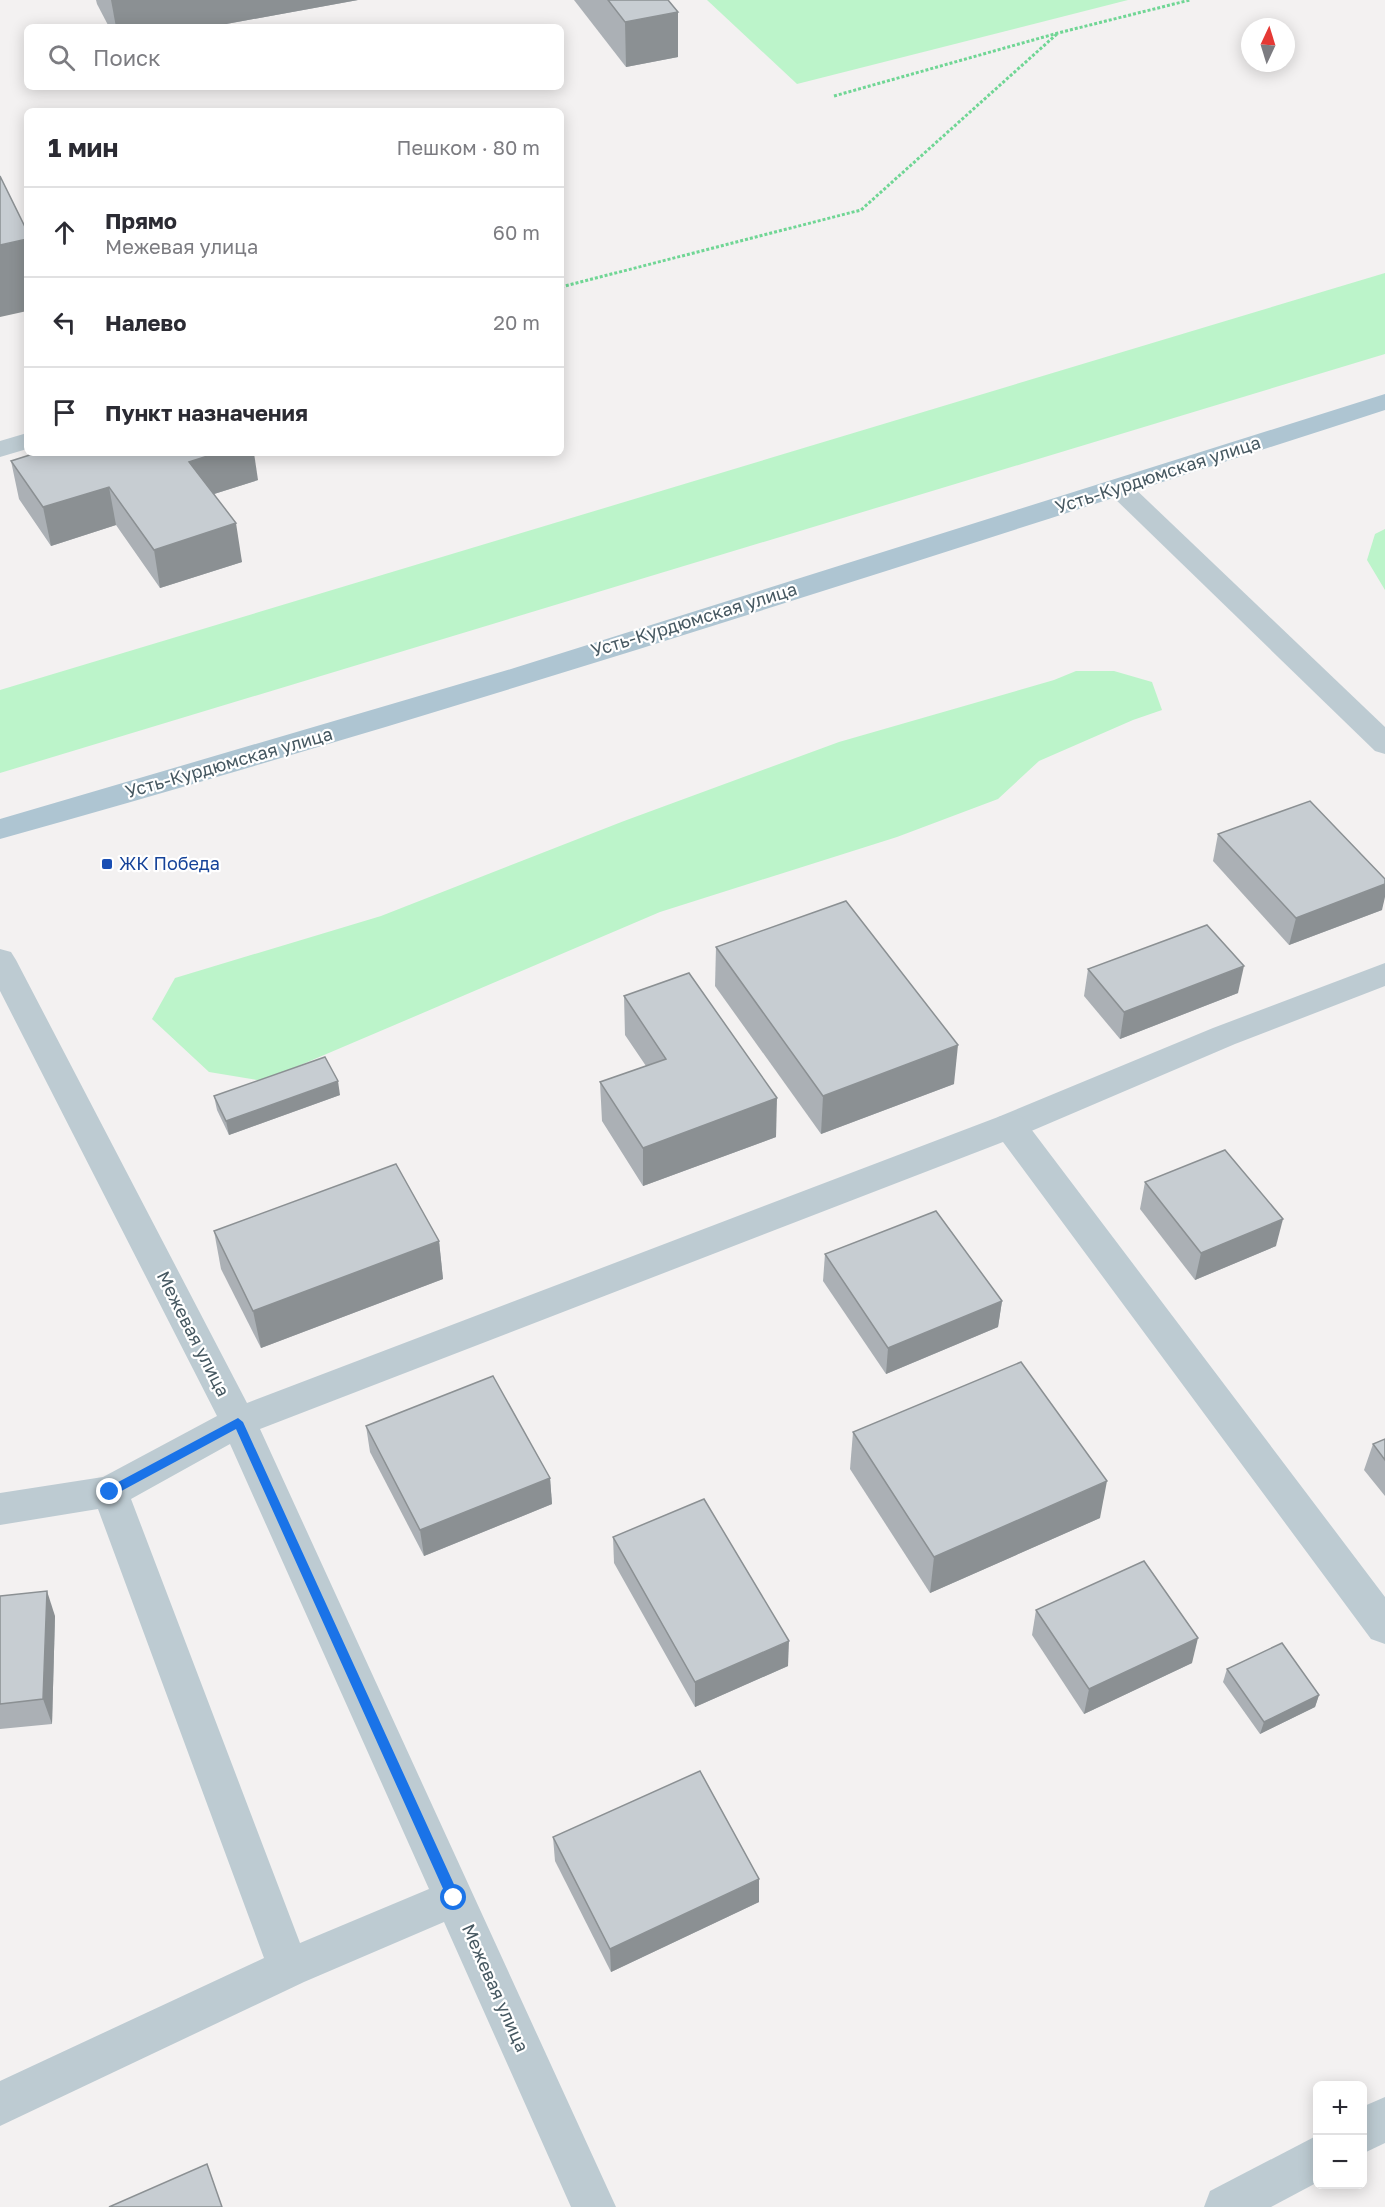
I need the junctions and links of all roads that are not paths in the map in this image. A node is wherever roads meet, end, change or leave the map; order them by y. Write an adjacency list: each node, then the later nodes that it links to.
1 (1385, 402): 4 (main road, Усть-Курдюмская улица)
2 (24, 442): 3 (street)
3 (0, 449)
4 (1119, 488): 5 (street); 6 (main road, Усть-Курдюмская улица)
5 (1385, 744)
6 (0, 829)
7 (0, 960): 10 (street, Межевая улица)
8 (1385, 974): 9 (street)
9 (1010, 1126): 10 (street); 13 (street)
10 (238, 1422): 11 (street); 14 (street, Межевая улица)
11 (110, 1492): 12 (street); 15 (street)
12 (0, 1509)
13 (1385, 1627)
14 (454, 1898): 15 (street); 20 (street, Межевая улица)
15 (290, 1968): 16 (street)
16 (0, 2104)
17 (1385, 2120): 18 (street)
18 (1367, 2129)
19 (1313, 2159): 21 (street)
20 (594, 2207)
21 (1226, 2207)

